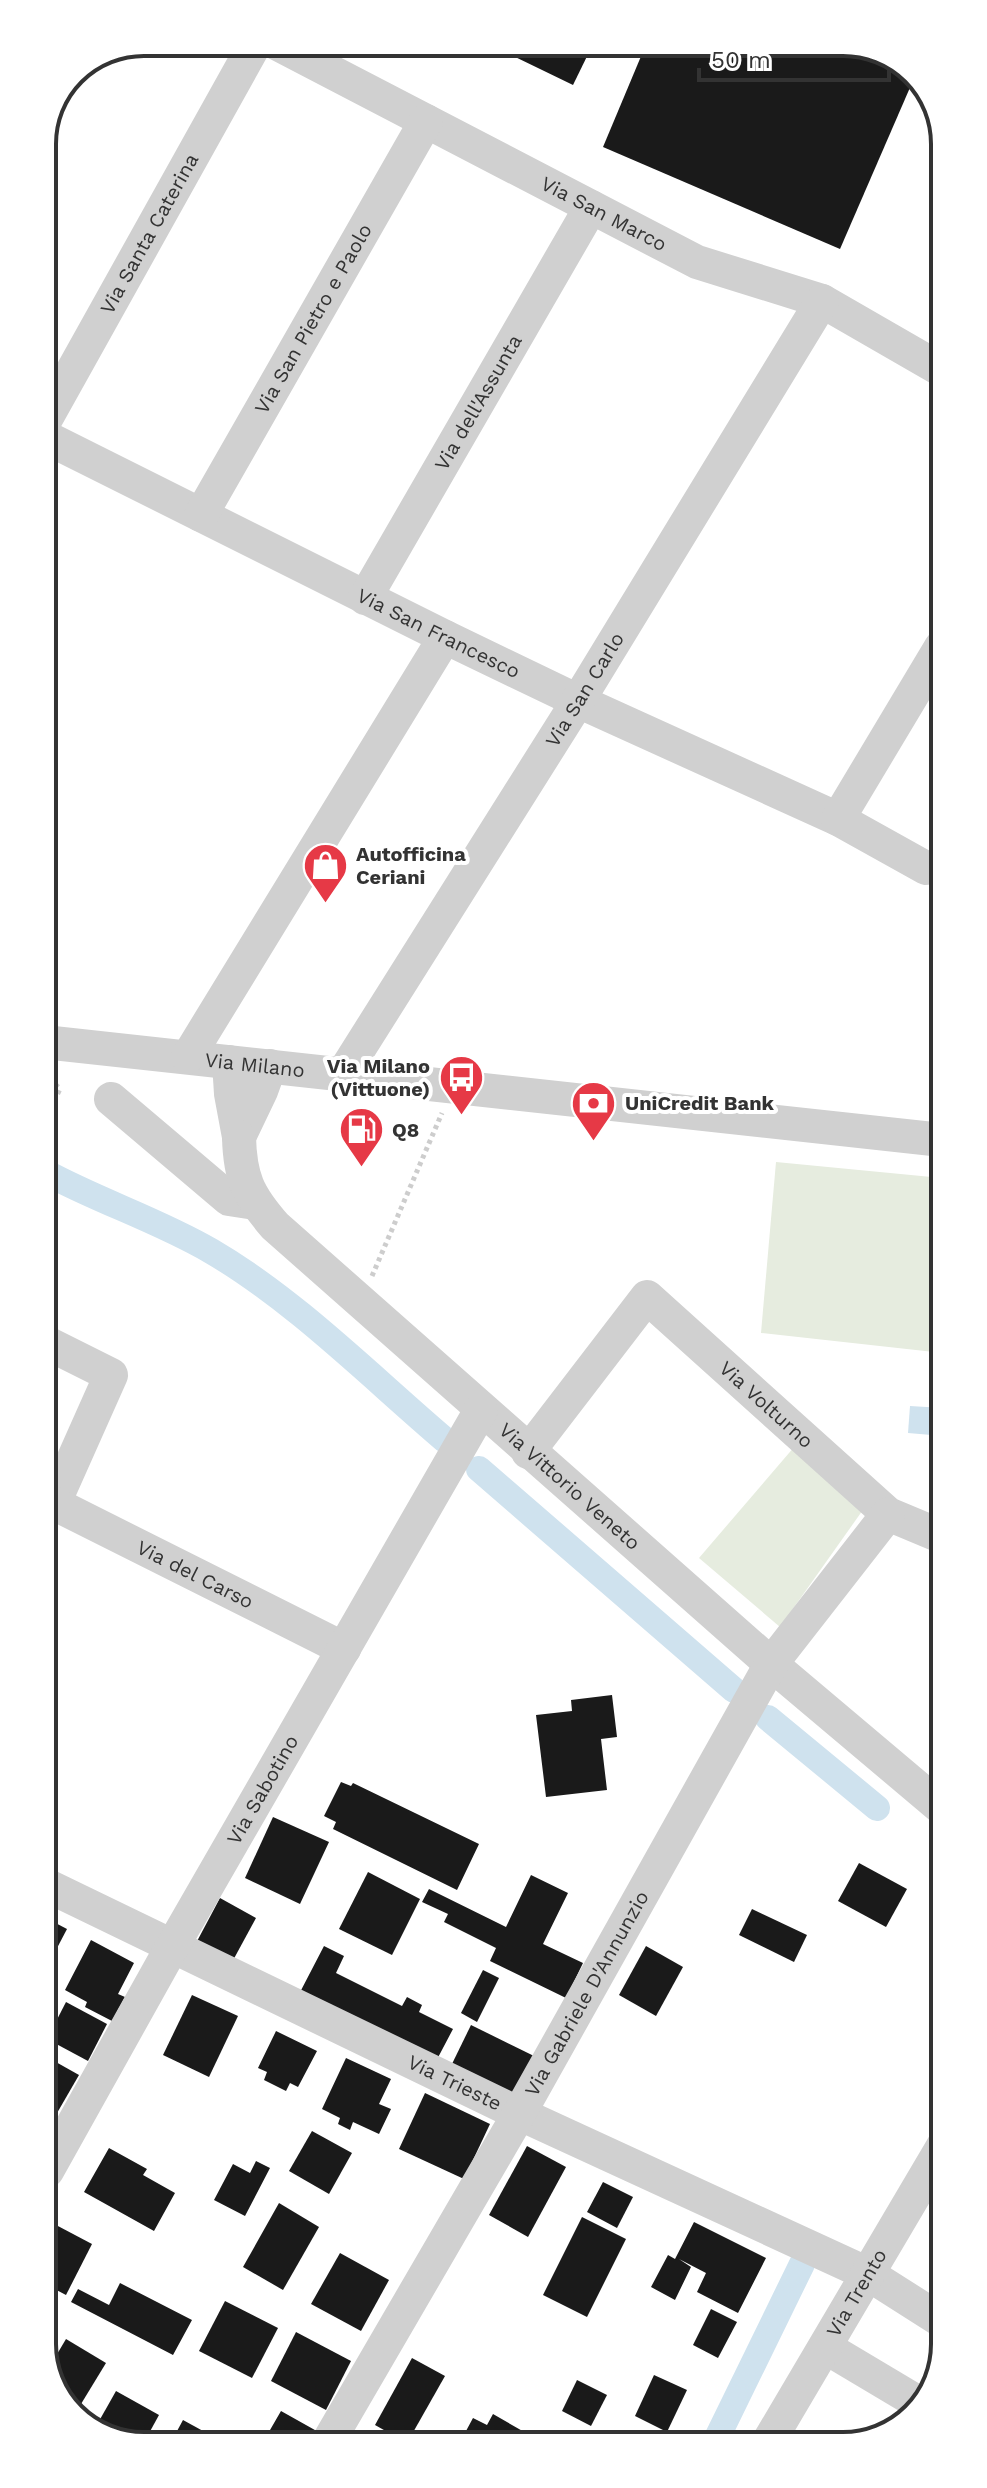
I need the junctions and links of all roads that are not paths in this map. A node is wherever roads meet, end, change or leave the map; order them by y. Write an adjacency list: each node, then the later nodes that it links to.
1 (248, 56): 7 (street, Via Santa Caterina)
2 (301, 56): 3 (street, Via San Marco)
3 (426, 121): 4 (street, Via San Marco); 9 (street, Via San Pietro e Paolo)
4 (591, 207): 5 (street, Via San Marco); 10 (street, Via dell'Assunta)
5 (822, 301): 6 (street, Via San Marco); 13 (street, Via San Carlo)
6 (931, 364)
7 (56, 401)
8 (56, 442): 9 (street, Via San Francesco)
9 (201, 515): 10 (street, Via San Francesco)
10 (365, 598): 11 (street, Via San Francesco)
11 (445, 637): 13 (street, Via San Francesco); 17 (street)
12 (931, 664): 14 (street)
13 (578, 701): 14 (street, Via San Francesco); 20 (street, Via San Carlo)
14 (838, 819): 15 (street, Via San Francesco)
15 (926, 868)
16 (56, 1043): 17 (street, Via Milano)
17 (188, 1057): 18 (street, Via Milano)
18 (229, 1062): 19 (street, Via Milano); 22 (street, Via Vittorio Veneto)
19 (270, 1066): 20 (street, Via Milano); 22 (street)
20 (343, 1074): 23 (street, Via Milano)
21 (111, 1099): 24 (street)
22 (239, 1137): 24 (street, Via Vittorio Veneto)
23 (931, 1139)
24 (255, 1203): 26 (street, Via Vittorio Veneto)
25 (56, 1348): 28 (street)
26 (481, 1410): 27 (street, Via Vittorio Veneto); 32 (street, Via Sabotino)
27 (528, 1452): 30 (street, Via Volturno); 33 (street, Via Vittorio Veneto)
28 (56, 1489)
29 (56, 1504): 32 (street, Via del Carso)
30 (888, 1514): 31 (street); 33 (street)
31 (931, 1532)
32 (344, 1649): 36 (street, Via Sabotino)
33 (771, 1664): 34 (street, Via Vittorio Veneto); 37 (street, Via Gabriele D'Annunzio)
34 (931, 1799)
35 (56, 1890): 36 (street, Via Trieste)
36 (172, 1947): 37 (street, Via Trieste); 38 (street, Via Sabotino)
37 (519, 2114): 40 (street, Via Trieste); 44 (street, Via Gabriele D'Annunzio)
38 (56, 2155)
39 (931, 2167): 40 (street, Via Trento)
40 (868, 2274): 41 (street, Via Trieste); 42 (street, Via Trento)
41 (931, 2314)
42 (825, 2347): 43 (street); 45 (street, Via Trento)
43 (912, 2399)
44 (334, 2432)
45 (774, 2432)

